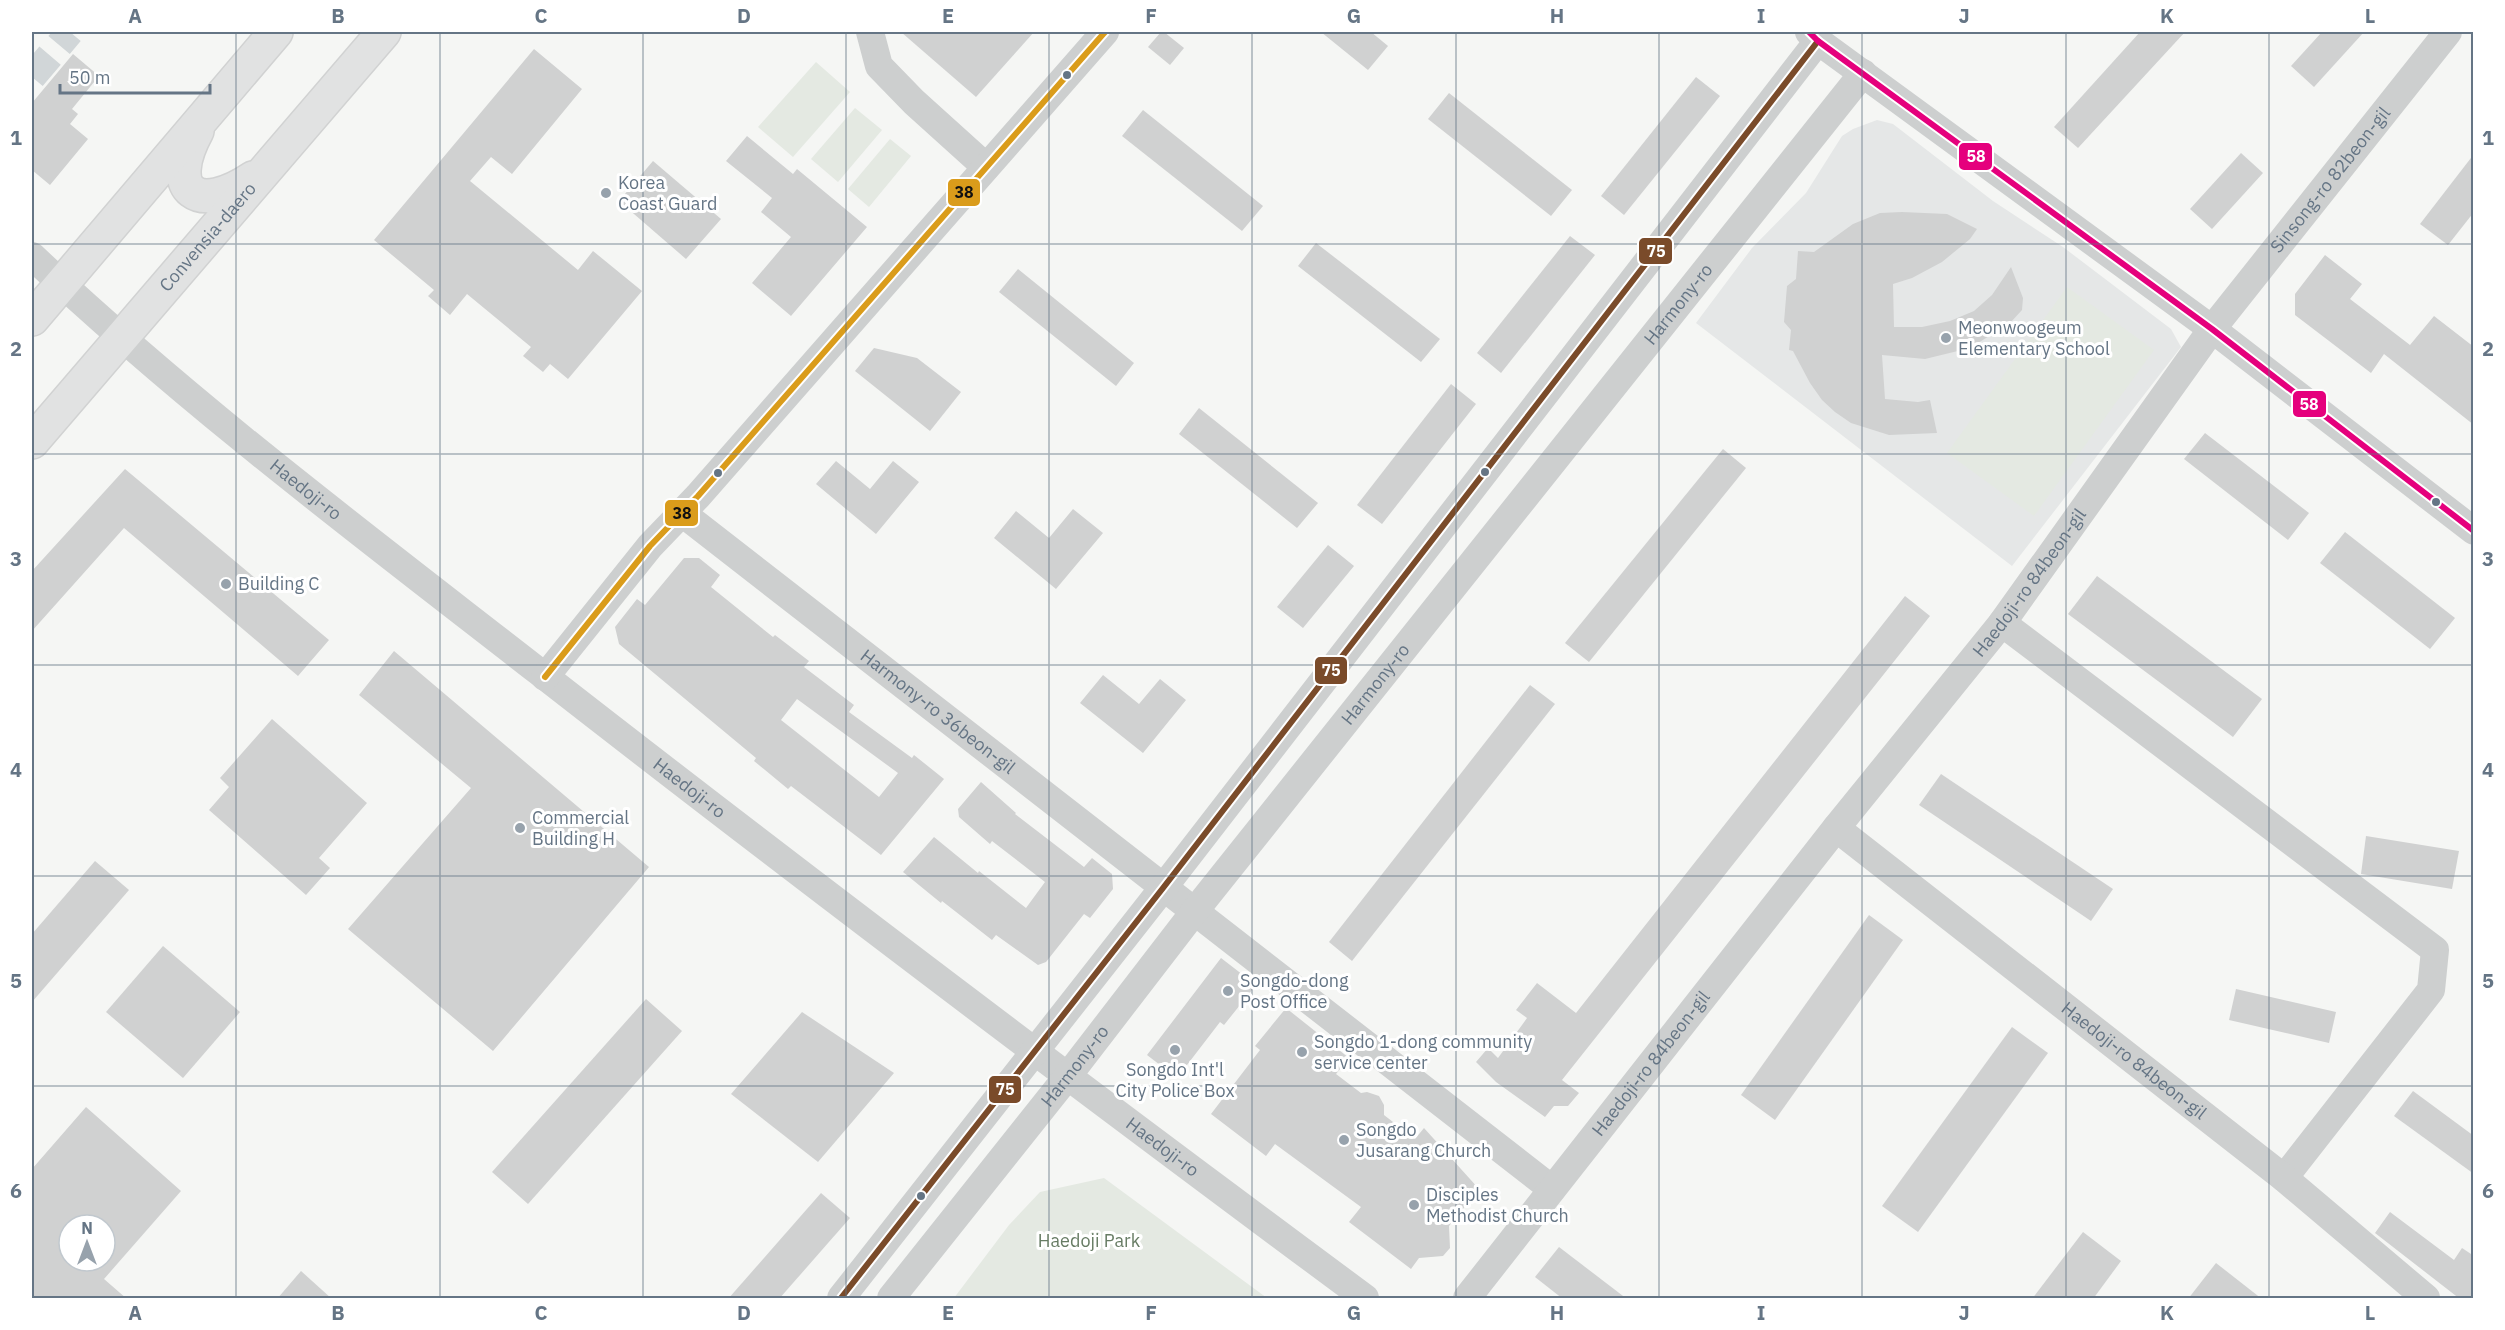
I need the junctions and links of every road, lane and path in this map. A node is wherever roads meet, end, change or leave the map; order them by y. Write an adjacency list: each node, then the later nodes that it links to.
1 (276, 32): 8 (main road)
2 (384, 32): 9 (main road, Convensia-daero)
3 (870, 32): 10 (street)
4 (1105, 32): 10 (street)
5 (2448, 32): 14 (street, Sinsong-ro 82beon-gil)
6 (1814, 36): 7 (street); 22 (street)
7 (1863, 73): 14 (street); 23 (street, Harmony-ro)
8 (209, 110): 9 (main road); 12 (main road)
9 (269, 167): 15 (main road, Convensia-daero)
10 (986, 167): 17 (street)
11 (32, 256): 12 (street, Haedoji-ro)
12 (61, 284): 13 (main road); 15 (street, Haedoji-ro)
13 (32, 319)
14 (2212, 329): 18 (street); 19 (street, Haedoji-ro 84beon-gil)
15 (122, 338): 16 (main road, Convensia-daero); 20 (street, Haedoji-ro)
16 (32, 442)
17 (682, 513): 20 (street); 22 (street, Harmony-ro 36beon-gil)
18 (2474, 531)
19 (2002, 623): 21 (street, Haedoji-ro 84beon-gil); 26 (street)
20 (545, 677): 24 (street, Haedoji-ro)
21 (1836, 828): 26 (street, Haedoji-ro 84beon-gil); 27 (street, Haedoji-ro 84beon-gil)
22 (1163, 888): 23 (street, Harmony-ro 36beon-gil); 24 (street)
23 (1194, 912): 25 (street, Harmony-ro); 27 (street, Harmony-ro 36beon-gil)
24 (1035, 1052): 25 (street, Haedoji-ro); 28 (street)
25 (1067, 1077): 29 (street, Harmony-ro); 30 (street, Haedoji-ro)
26 (2284, 1178): 32 (street, Haedoji-ro 84beon-gil)
27 (1552, 1189): 31 (street, Haedoji-ro 84beon-gil)
28 (841, 1299)
29 (891, 1299)
30 (1365, 1299)
31 (1467, 1299)
32 (2426, 1299)

